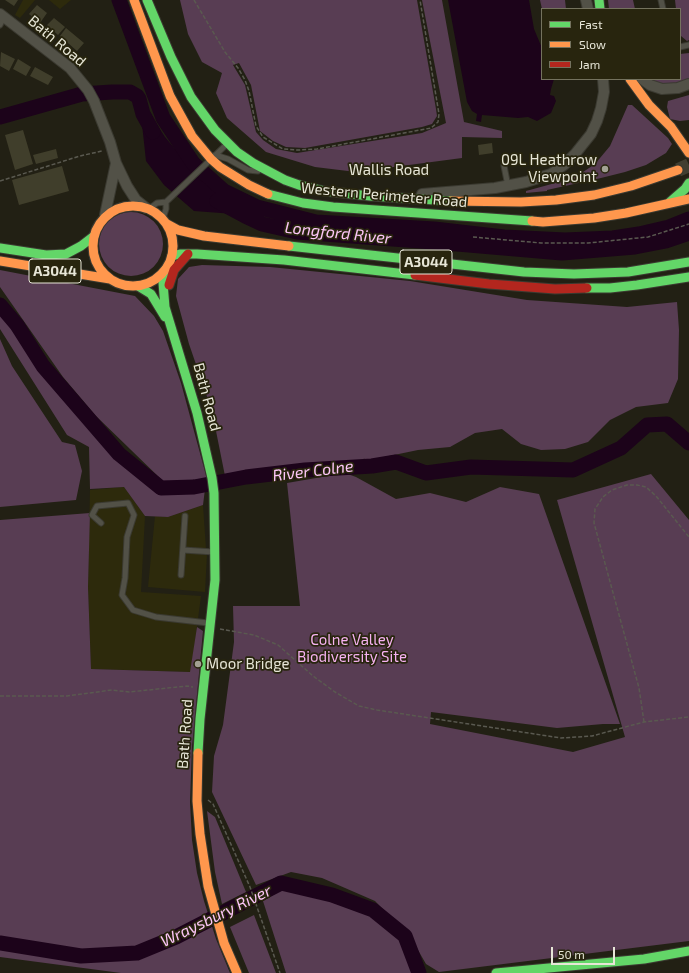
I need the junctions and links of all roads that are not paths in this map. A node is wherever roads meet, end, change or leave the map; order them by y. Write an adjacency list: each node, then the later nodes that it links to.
1 (134, 0): 12 (main road, Western Perimeter Road)
2 (147, 0): 10 (main road, Western Perimeter Road)
3 (2, 19): 13 (street, Bath Road)
4 (600, 80): 9 (street)
5 (603, 80): 9 (street, Wallis Road)
6 (631, 80): 11 (main road)
7 (643, 80): 8 (street)
8 (689, 84)
9 (604, 92): 18 (street, Wallis Road)
10 (228, 144): 12 (lane); 16 (main road, Western Perimeter Road)
11 (689, 153)
12 (211, 159): 16 (lane, Western Perimeter Road); 21 (lane); 22 (main road, Western Perimeter Road)
13 (116, 162): 23 (street, Bath Road); 24 (street, Bath Road)
14 (504, 166): 18 (lane)
15 (678, 170): 19 (main road, Western Perimeter Road)
16 (272, 174): 19 (main road, Western Perimeter Road)
17 (689, 183): 22 (main road, Western Perimeter Road)
18 (508, 186): 19 (street, Wallis Road)
19 (400, 198)
20 (689, 199): 22 (main road, Western Perimeter Road)
21 (167, 201): 23 (lane); 25 (lane)
22 (670, 202)
23 (148, 208): 24 (main road); 25 (main road)
24 (105, 215): 26 (main road)
25 (165, 221): 29 (main road); 31 (main road, A3044)
26 (94, 236): 27 (main road, A3044); 34 (main road)
27 (0, 248)
28 (188, 254): 29 (main road, A3044); 33 (main road, A3044); 36 (main road)
29 (172, 256): 32 (main road)
30 (0, 261): 34 (main road, A3044)
31 (689, 262)
32 (166, 269): 35 (main road); 36 (main road, Bath Road)
33 (689, 277)
34 (110, 279): 35 (main road)
35 (138, 286): 37 (main road, Bath Road)
36 (165, 307): 37 (main road, Bath Road)
37 (170, 324): 41 (main road, Bath Road)
38 (185, 516): 40 (lane)
39 (101, 523): 43 (lane)
40 (183, 550): 41 (lane); 42 (lane)
41 (215, 552): 43 (main road, Bath Road)
42 (181, 574)
43 (211, 626): 47 (main road, Bath Road)
44 (689, 951): 45 (main road)
45 (644, 959): 46 (main road); 48 (main road)
46 (689, 959)
47 (237, 973)
48 (496, 973)

